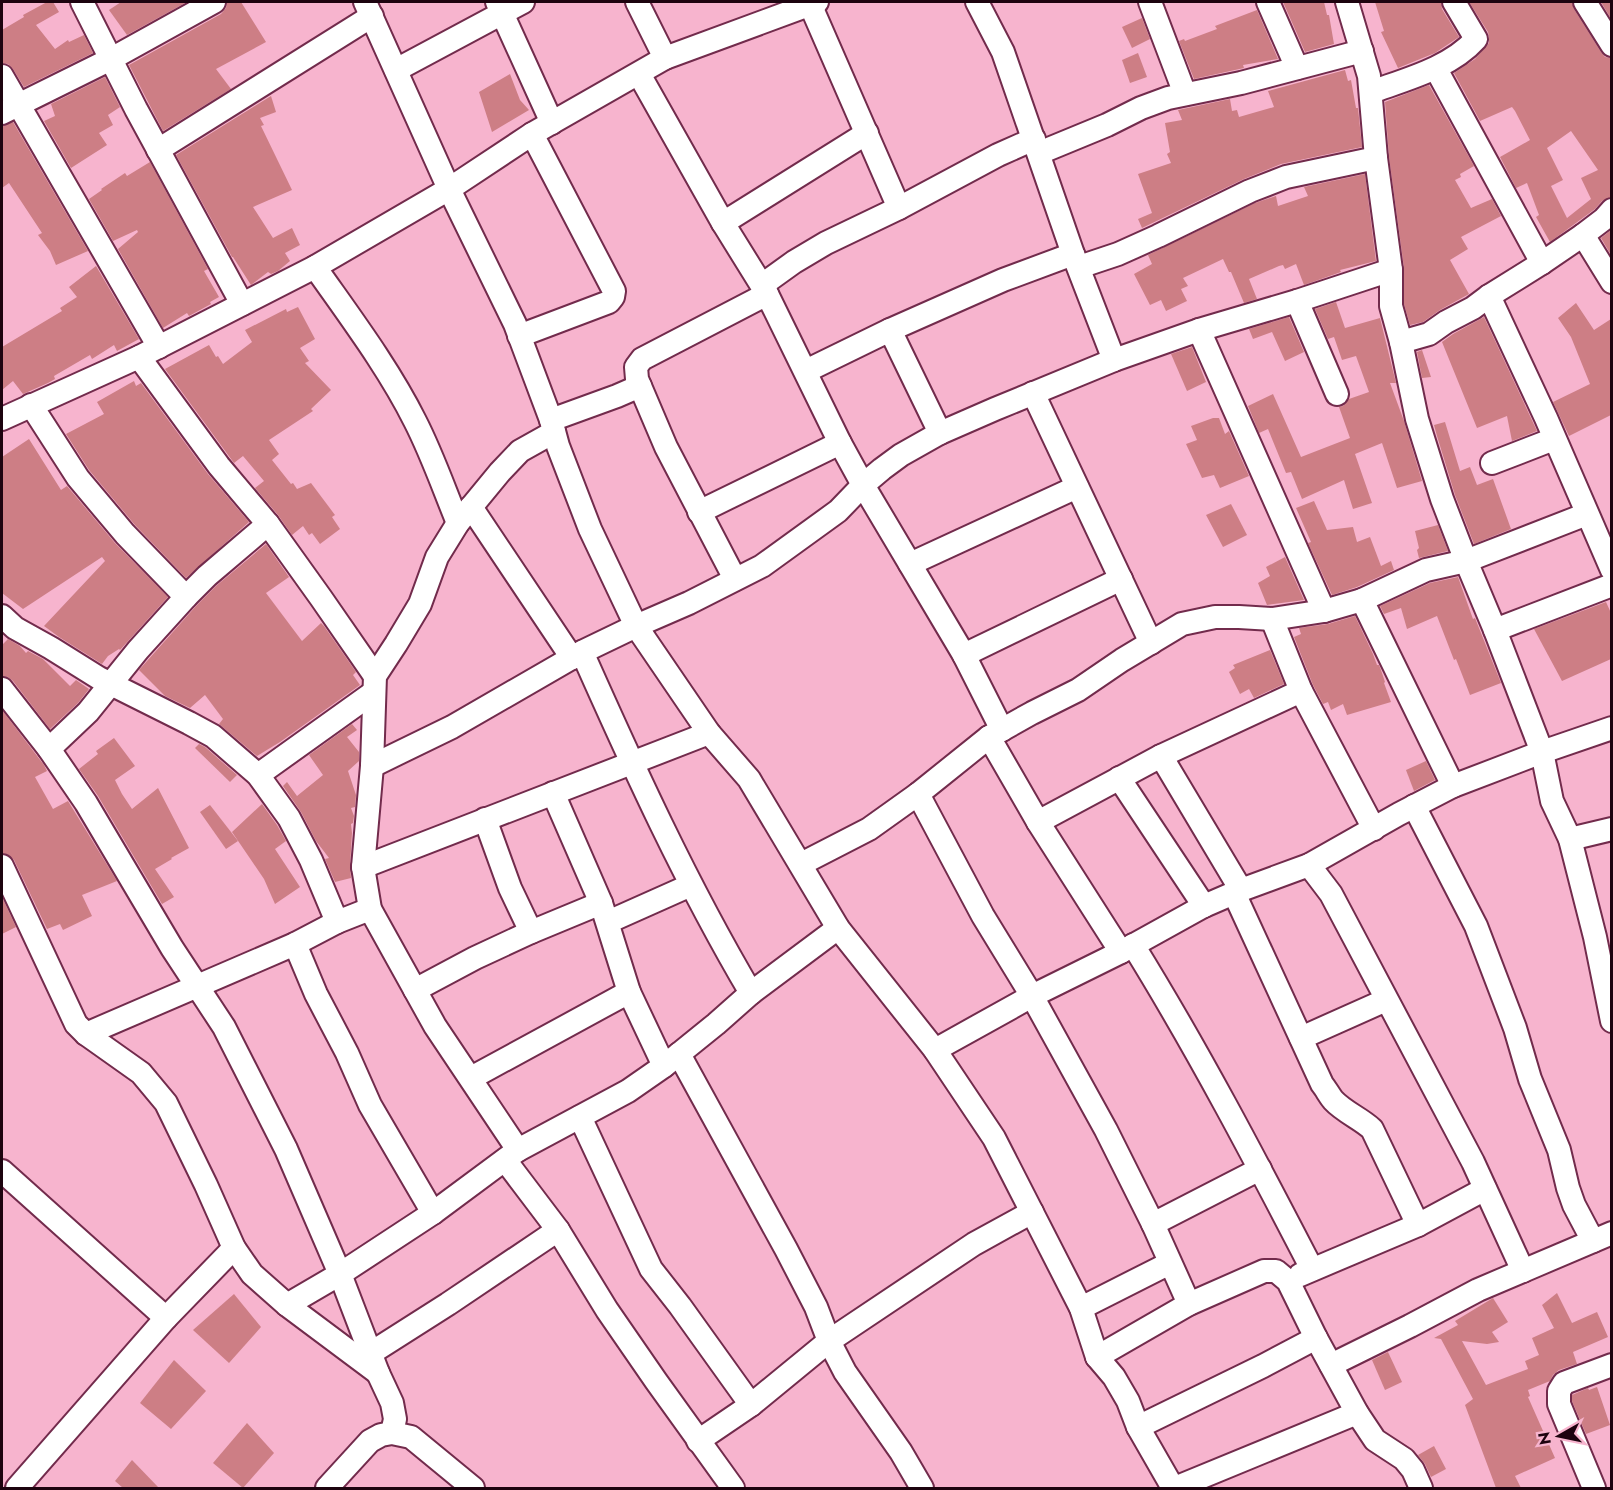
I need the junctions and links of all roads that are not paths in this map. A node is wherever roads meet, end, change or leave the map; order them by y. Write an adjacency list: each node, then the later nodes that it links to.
1 (82, 2): 18 (street)
2 (214, 2): 18 (street)
3 (523, 2): 12 (street)
4 (637, 2): 17 (street)
5 (977, 2): 30 (street)
6 (1150, 2): 25 (street)
7 (1268, 2): 19 (street)
8 (1347, 2): 16 (street)
9 (1455, 2): 20 (street)
10 (1586, 2): 15 (street)
11 (813, 3): 14 (street); 28 (street)
12 (499, 7): 21 (street); 27 (street)
13 (369, 9): 21 (street); 31 (street)
14 (767, 10): 17 (street)
15 (1611, 45)
16 (1362, 51): 19 (street); 24 (street)
17 (665, 58): 22 (street)
18 (111, 59): 26 (street); 31 (street)
19 (1297, 68): 25 (street)
20 (1436, 69): 24 (street); 39 (street)
21 (396, 70): 33 (street)
22 (639, 74): 27 (street); 36 (street)
23 (2, 76): 26 (street)
24 (1371, 92): 32 (street)
25 (1185, 94): 30 (street)
26 (10, 109): 51 (street)
27 (552, 123): 29 (street)
28 (867, 133): 34 (street); 36 (street)
29 (532, 134): 33 (street); 49 (street)
30 (1036, 146): 34 (street); 38 (street)
31 (158, 150): 46 (street)
32 (1376, 158): 38 (street); 41 (street)
33 (449, 189): 40 (street); 49 (street)
34 (899, 208): 43 (street)
35 (1611, 210): 37 (street)
36 (723, 223): 43 (street)
37 (1583, 235): 39 (street); 42 (street)
38 (1076, 261): 47 (street); 52 (street)
39 (1542, 263): 44 (street)
40 (315, 267): 46 (street); 68 (street)
41 (1391, 270): 45 (street); 50 (street)
42 (1611, 282)
43 (764, 290): 53 (street); 54 (street)
44 (1489, 296): 50 (street); 61 (street)
45 (1297, 301): 48 (street); 56 (street)
46 (242, 304): 51 (street)
47 (890, 330): 53 (street); 60 (street)
48 (1198, 330): 52 (street); 78 (street)
49 (519, 336): 59 (street)
50 (1401, 342): 70 (street)
51 (149, 352): 57 (street); 69 (street)
52 (1114, 360): 55 (street)
53 (806, 371): 62 (street)
54 (640, 386): 59 (street); 66 (street)
55 (1033, 393): 60 (street); 65 (street)
56 (1337, 394)
57 (31, 405): 58 (street); 76 (street)
58 (2, 419)
59 (553, 426): 68 (street); 81 (street)
60 (940, 433): 64 (street)
61 (1554, 439): 63 (street); 67 (street)
62 (840, 443): 64 (street); 66 (street)
63 (1492, 463)
64 (863, 485): 71 (street); 73 (street)
65 (1077, 487): 71 (street); 74 (street)
66 (699, 512): 73 (street)
67 (1587, 514): 70 (street); 72 (street)
68 (464, 515): 84 (street); 87 (street)
69 (268, 524): 76 (street); 87 (street)
70 (1466, 561): 77 (street); 82 (street)
71 (910, 564): 85 (street)
72 (1611, 570)
73 (735, 579): 81 (street)
74 (1120, 579): 83 (street); 85 (street)
75 (1611, 585): 82 (street)
76 (186, 597): 86 (street)
77 (1362, 600): 78 (street); 100 (street)
78 (1324, 611): 80 (street)
79 (2, 616): 86 (street)
80 (1272, 619): 83 (street); 89 (street)
81 (636, 626): 84 (street); 91 (street)
82 (1495, 630): 94 (street)
83 (1151, 643): 92 (street)
84 (577, 655): 96 (street); 97 (street)
85 (964, 655): 92 (street)
86 (111, 684): 93 (street); 98 (street)
87 (374, 684): 97 (street); 98 (street)
88 (2, 689): 93 (street)
89 (1301, 691): 95 (street); 106 (street)
90 (1611, 728): 94 (street)
91 (709, 733): 96 (street); 109 (street)
92 (996, 734): 102 (street); 105 (street)
93 (49, 749): 124 (street)
94 (1542, 752): 100 (street); 108 (street)
95 (1161, 756): 99 (street); 114 (street)
96 (631, 763): 101 (street); 113 (street)
97 (372, 766): 112 (street)
98 (258, 775): 118 (street)
99 (1119, 778): 105 (street); 115 (street)
100 (1453, 786): 103 (street)
101 (553, 793): 104 (street); 117 (street)
102 (918, 794): 109 (street); 128 (street)
103 (1414, 806): 106 (street); 146 (street)
104 (485, 819): 112 (street); 120 (street)
105 (1038, 822): 123 (street)
106 (1374, 829): 110 (street)
107 (1611, 829): 108 (street)
108 (1570, 839): 121 (street)
109 (801, 864): 119 (street)
110 (1309, 865): 114 (street); 129 (street)
111 (2, 866): 131 (street)
112 (363, 867): 116 (street)
113 (691, 885): 117 (street); 127 (street)
114 (1237, 891): 115 (street); 132 (street)
115 (1204, 906): 123 (street)
116 (370, 909): 118 (street); 125 (street)
117 (604, 913): 120 (street); 126 (street)
118 (337, 922): 122 (street)
119 (838, 928): 127 (street); 133 (street)
120 (531, 932): 125 (street)
121 (1603, 934): 130 (street)
122 (295, 944): 124 (street); 142 (street)
123 (1127, 949): 128 (street); 138 (street)
124 (198, 987): 131 (street); 151 (street)
125 (415, 990): 135 (street)
126 (629, 992): 134 (street); 135 (street)
127 (751, 993): 134 (street)
128 (1032, 996): 133 (street); 143 (street)
129 (1386, 1000): 132 (street); 140 (street)
130 (1611, 1021)
131 (86, 1034): 147 (street)
132 (1301, 1038): 144 (street)
133 (935, 1050): 141 (street)
134 (671, 1060): 136 (street); 158 (street)
135 (471, 1078): 137 (street)
136 (580, 1117): 137 (street); 163 (street)
137 (511, 1155): 142 (street); 145 (street)
138 (1260, 1169): 143 (street); 149 (street)
139 (2, 1171): 156 (street)
140 (1485, 1189): 144 (street); 150 (street)
141 (1032, 1212): 155 (street); 158 (street)
142 (433, 1213): 151 (street)
143 (1153, 1224): 148 (street)
144 (1418, 1225): 149 (street)
145 (558, 1230): 160 (street); 167 (street)
146 (1602, 1237): 150 (street)
147 (234, 1248): 154 (street); 156 (street)
148 (1170, 1263): 153 (street); 155 (street)
149 (1312, 1269): 152 (street)
150 (1523, 1271): 161 (street)
151 (340, 1274): 154 (street); 160 (street)
152 (1288, 1281): 153 (street); 157 (street)
153 (1190, 1304): 159 (street)
154 (287, 1305): 160 (street)
155 (1081, 1308): 159 (street)
156 (166, 1318): 168 (street)
157 (1316, 1338): 161 (street); 165 (street)
158 (829, 1341): 163 (street); 172 (street)
159 (1097, 1357): 165 (street)
160 (374, 1363): 166 (street)
161 (1331, 1365): 164 (street)
162 (1611, 1365): 175 (street)
163 (751, 1405): 167 (street)
164 (1357, 1413): 173 (street); 174 (street)
165 (1138, 1427): 173 (street)
166 (392, 1433): 169 (street); 170 (street)
167 (698, 1441): 171 (street)
168 (17, 1488)
169 (327, 1488)
170 (473, 1488)
171 (733, 1488)
172 (922, 1488)
173 (1174, 1488)
174 (1421, 1488)
175 (1594, 1488)

